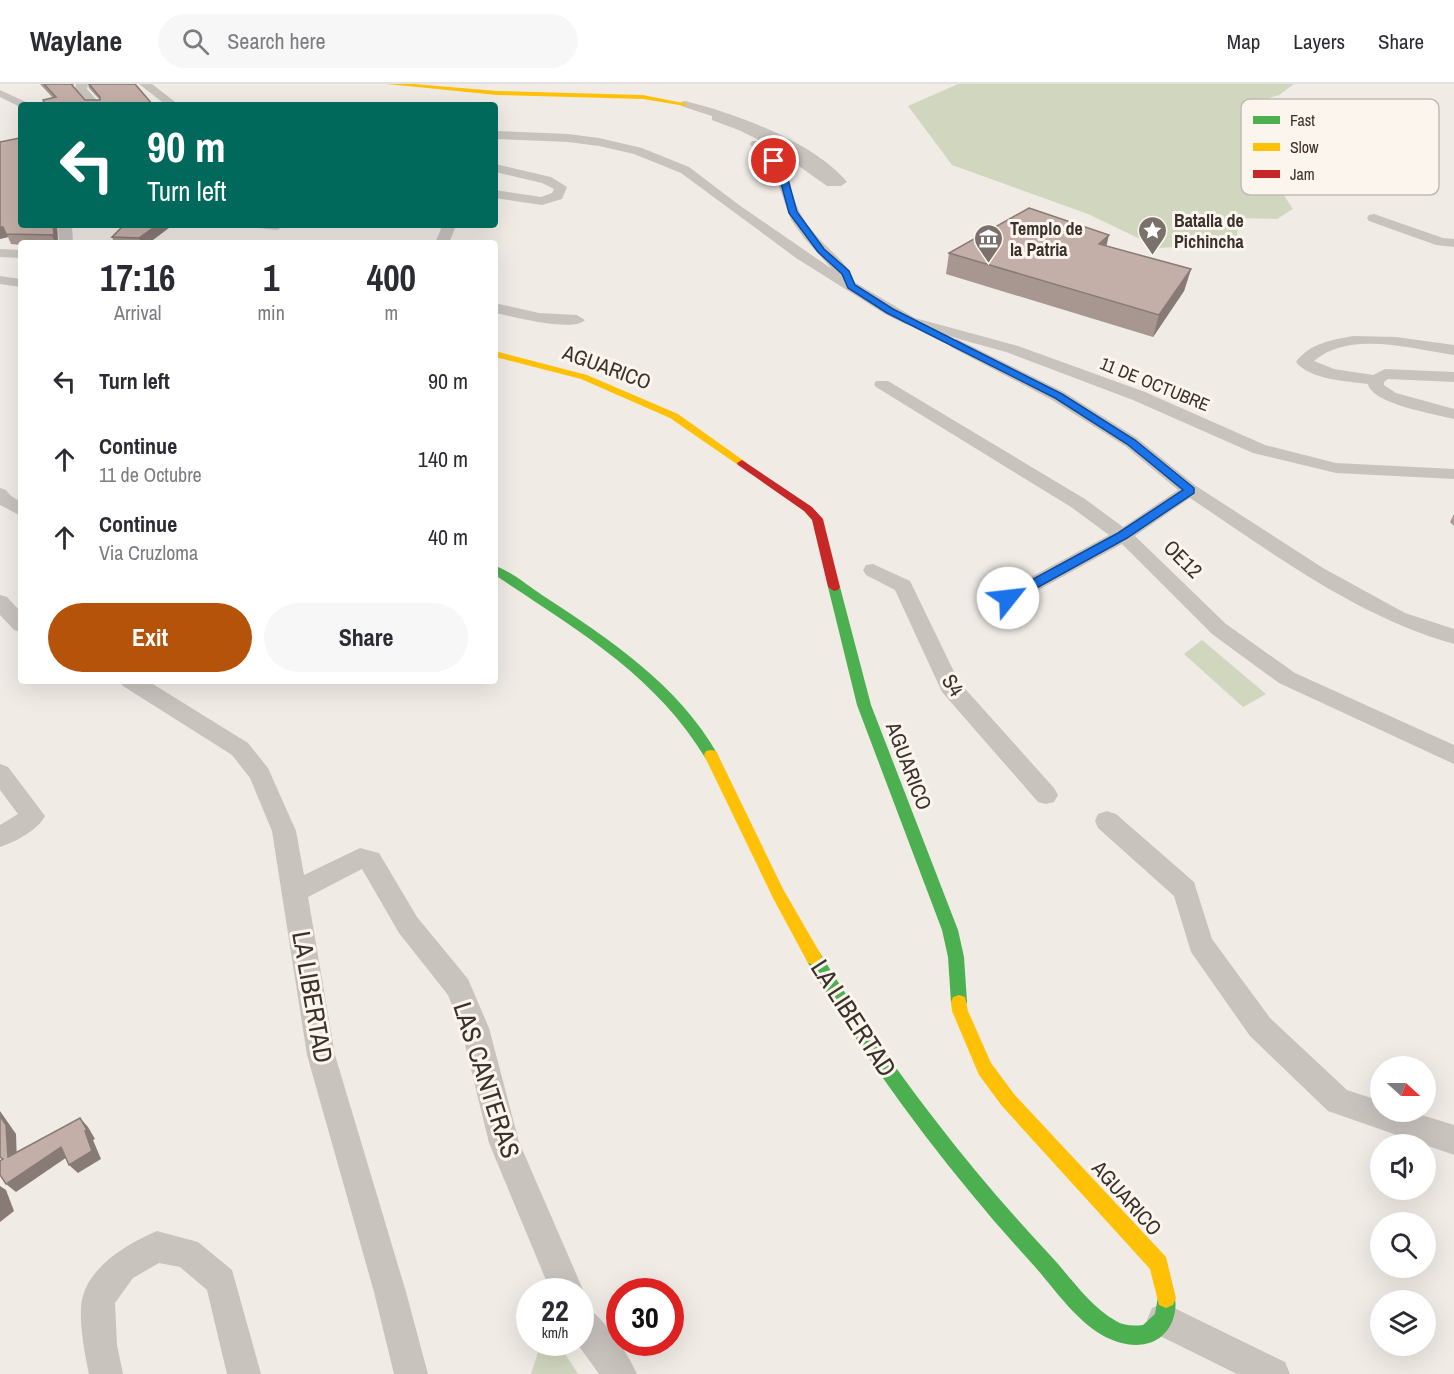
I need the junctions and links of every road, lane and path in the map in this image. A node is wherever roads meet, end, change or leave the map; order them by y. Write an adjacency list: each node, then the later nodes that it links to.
1 (82, 84): 6 (street)
2 (145, 84): 7 (street)
3 (390, 84): 8 (street)
4 (0, 93): 5 (street)
5 (18, 102)
6 (92, 102)
7 (169, 102)
8 (685, 104): 9 (street); 9 (street)
9 (716, 118): 19 (street)
10 (498, 135): 19 (street)
11 (498, 169): 12 (street)
12 (498, 194)
13 (1374, 218): 14 (street)
14 (1454, 243)
15 (0, 253): 16 (street)
16 (18, 254)
17 (0, 280): 18 (street)
18 (18, 283)
19 (851, 286): 22 (street, 11 DE OCTUBRE)
20 (498, 309): 21 (street)
21 (577, 320)
22 (910, 321): 29 (street, 11 DE OCTUBRE); 30 (street)
23 (1454, 350): 26 (street)
24 (498, 355): 49 (street, AGUARICO)
25 (1454, 377): 26 (street)
26 (1376, 380): 28 (street)
27 (882, 384): 33 (street, OE12)
28 (1454, 414)
29 (1454, 474)
30 (1190, 490): 33 (street); 39 (street)
31 (0, 494): 32 (street)
32 (18, 508)
33 (1122, 536): 36 (street); 41 (street, OE12)
34 (873, 570): 43 (street, S4)
35 (498, 572): 49 (street, LA LIBERTAD)
36 (1008, 598)
37 (0, 602): 38 (street)
38 (18, 622)
39 (1454, 637)
40 (136, 684): 46 (street, LA LIBERTAD)
41 (1454, 755)
42 (0, 773): 45 (street)
43 (1046, 795)
44 (1107, 821): 47 (street)
45 (0, 837)
46 (295, 891): 48 (street, LAS CANTERAS); 53 (street, LA LIBERTAD)
47 (1454, 1140)
48 (562, 1278)
49 (1164, 1320): 55 (street)
50 (594, 1339): 54 (street)
51 (106, 1374): 52 (street)
52 (244, 1374)
53 (411, 1374)
54 (620, 1374)
55 (1273, 1374)

